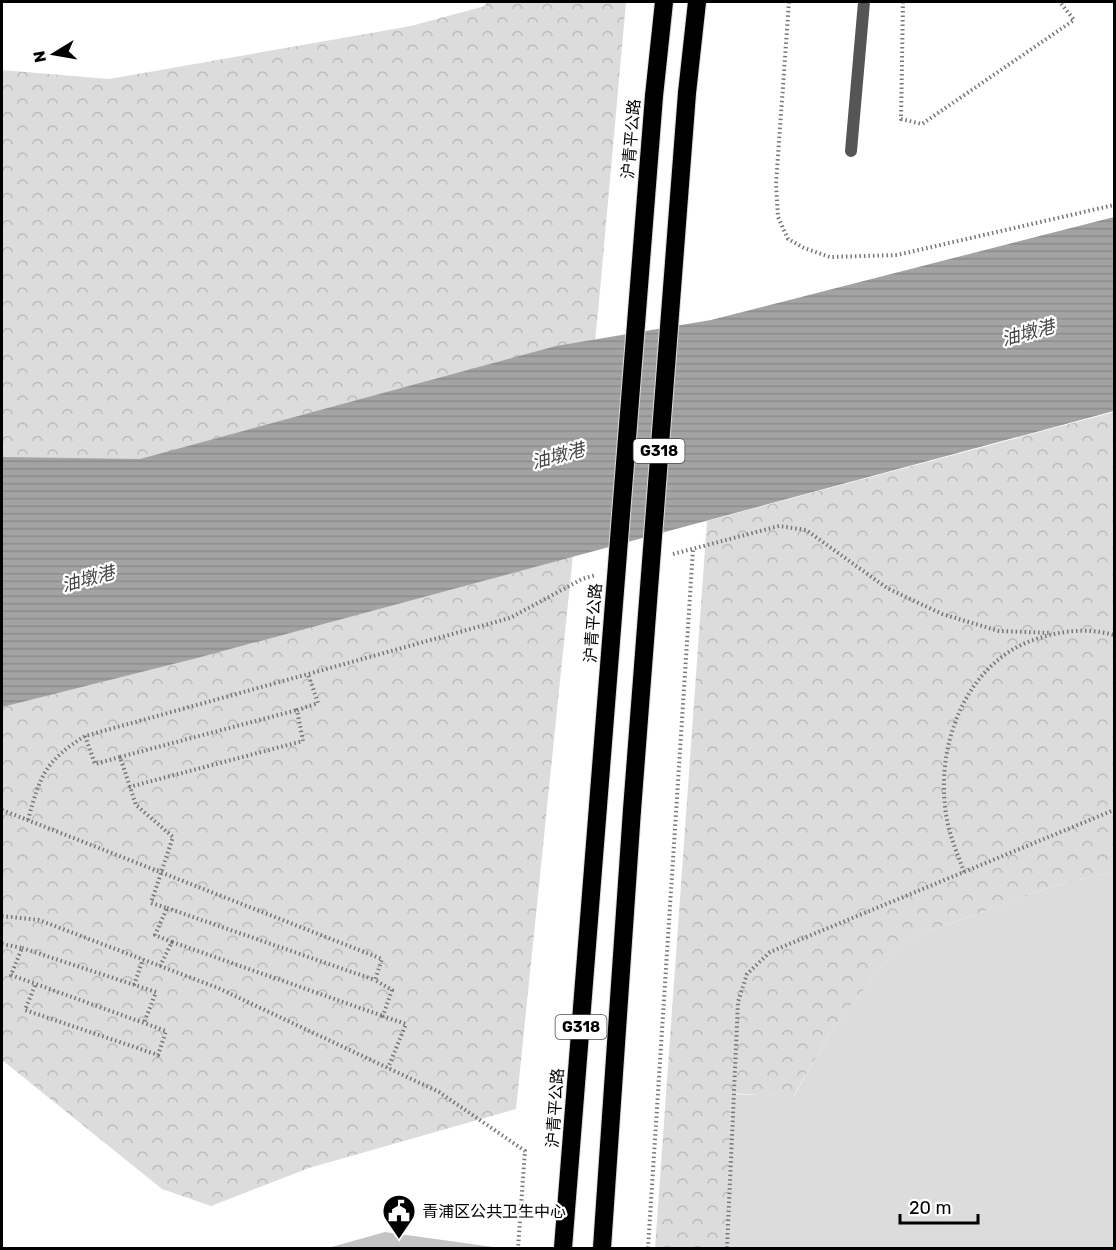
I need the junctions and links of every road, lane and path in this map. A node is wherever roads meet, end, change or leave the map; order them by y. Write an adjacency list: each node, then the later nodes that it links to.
1 (664, 2): 38 (highway, 沪青平公路 / G318, bridge)
2 (698, 2): 39 (highway, G318, bridge)
3 (789, 2): 8 (path)
4 (864, 2): 7 (lane)
5 (903, 2): 6 (path)
6 (1060, 2)
7 (851, 151)
8 (1114, 205)
9 (693, 549): 10 (path); 12 (path); 40 (path)
10 (671, 555)
11 (604, 573): 14 (path)
12 (1052, 633): 13 (path); 22 (path)
13 (1114, 635)
14 (308, 674): 15 (path); 16 (path)
15 (297, 710): 17 (path); 18 (path)
16 (85, 736): 17 (path); 21 (path)
17 (120, 757): 18 (path)
18 (129, 787): 23 (path)
19 (2, 810): 21 (path)
20 (1114, 810): 22 (path)
21 (28, 820): 23 (path)
22 (964, 872): 41 (path)
23 (162, 873): 24 (path); 31 (path)
24 (167, 908): 26 (path); 31 (path)
25 (2, 916): 29 (path)
26 (172, 942): 30 (path); 34 (path)
27 (2, 944): 28 (path)
28 (21, 948): 32 (path); 33 (path)
29 (143, 959): 30 (path); 33 (path)
30 (160, 966): 36 (path)
31 (375, 980): 34 (path)
32 (36, 983): 35 (path); 35 (path)
33 (134, 985): 35 (path)
34 (383, 1016): 36 (path)
35 (144, 1023)
36 (388, 1068): 37 (path)
37 (518, 1248)
38 (563, 1248)
39 (602, 1248)
40 (648, 1248)
41 (728, 1248)

